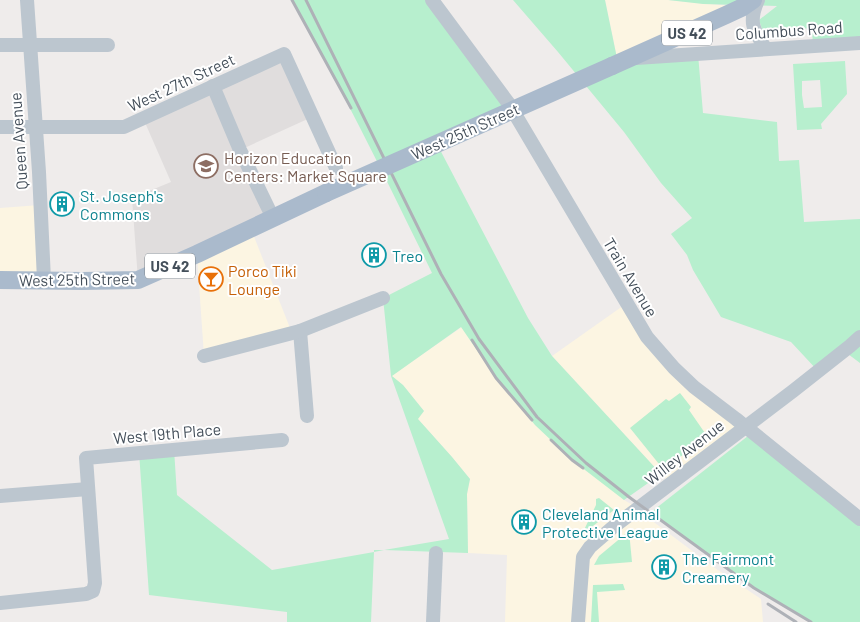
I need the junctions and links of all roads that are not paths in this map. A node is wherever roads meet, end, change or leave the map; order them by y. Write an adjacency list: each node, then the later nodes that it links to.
1 (26, 0): 6 (street, Queen Avenue)
2 (432, 0): 22 (street, Train Avenue)
3 (751, 6): 8 (street); 9 (main road, West 25th Street / US 42)
4 (860, 43): 8 (street, Columbus Road)
5 (0, 45): 6 (street)
6 (30, 45): 7 (street); 12 (street, Queen Avenue)
7 (108, 45)
8 (766, 49): 9 (street, Columbus Road)
9 (630, 59): 14 (main road, West 25th Street / US 42, bridge)
10 (213, 86): 12 (street, West 27th Street); 13 (street, West 27th Street); 14 (street)
11 (0, 126): 12 (street, West 27th Street)
12 (35, 126): 16 (street, Queen Avenue)
13 (336, 168)
14 (273, 218): 16 (main road, West 25th Street / US 42)
15 (0, 280): 16 (main road, West 25th Street / US 42)
16 (44, 280)
17 (383, 298): 18 (street)
18 (300, 331): 20 (street); 21 (street)
19 (860, 337): 22 (street, Willey Avenue)
20 (204, 356)
21 (307, 416)
22 (746, 426): 26 (street, Train Avenue); 30 (street, Willey Avenue)
23 (282, 440): 24 (street, West 19th Place)
24 (88, 490): 25 (street); 28 (street)
25 (0, 496)
26 (860, 519)
27 (436, 552): 29 (street)
28 (0, 603)
29 (433, 622)
30 (578, 622)

